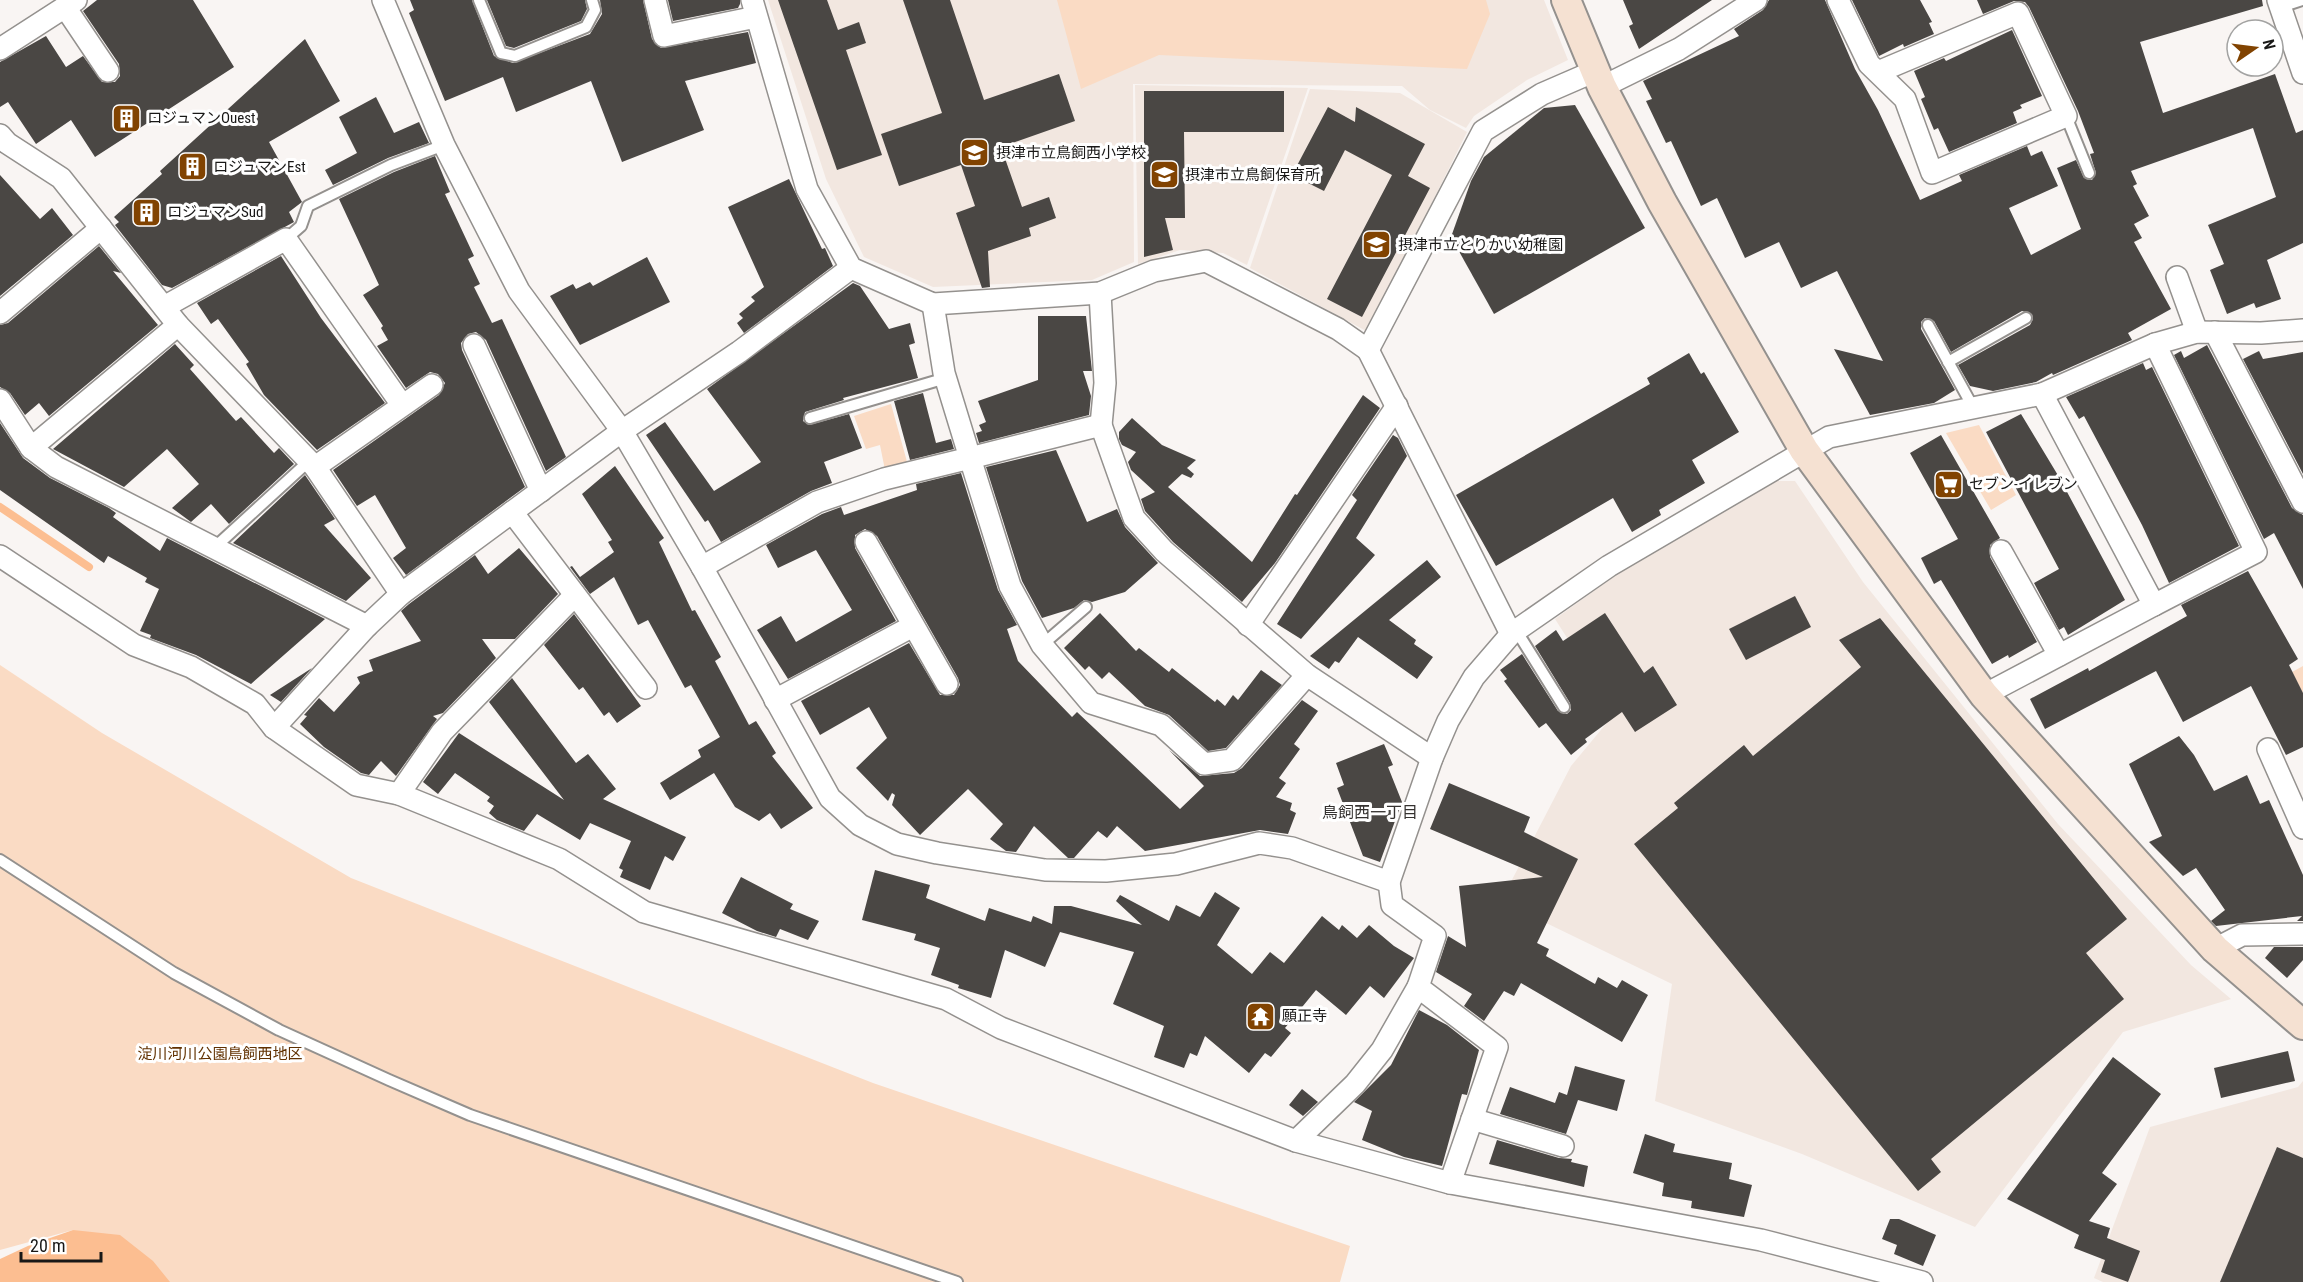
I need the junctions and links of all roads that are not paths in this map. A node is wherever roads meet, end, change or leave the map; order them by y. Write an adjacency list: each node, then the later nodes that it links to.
1 (383, 0): 19 (street)
2 (479, 0): 3 (lane)
3 (592, 0)
4 (655, 0): 11 (street)
5 (1566, 0): 16 (street)
6 (1756, 0): 16 (street)
7 (1838, 0): 14 (street)
8 (2302, 0): 9 (lane)
9 (2279, 3): 15 (street)
10 (71, 4): 12 (street); 13 (street)
11 (754, 9): 23 (street)
12 (0, 49)
13 (108, 71)
14 (1878, 72): 17 (street); 17 (street)
15 (2303, 73)
16 (1598, 79): 36 (street); 49 (street)
17 (2066, 116): 20 (lane)
18 (2, 142): 21 (street)
19 (444, 145): 22 (lane); 47 (street)
20 (2089, 173)
21 (101, 228): 27 (street); 28 (street)
22 (286, 239): 27 (street); 42 (street)
23 (850, 268): 26 (street); 47 (street)
24 (2178, 277): 33 (street)
25 (1100, 292): 26 (street); 36 (street); 46 (street)
26 (933, 304): 38 (street)
27 (164, 307): 30 (street)
28 (0, 313)
29 (2025, 318): 37 (lane)
30 (178, 325): 48 (street); 51 (street)
31 (1928, 325): 37 (lane)
32 (2303, 330): 33 (street)
33 (2206, 332): 34 (street); 53 (street)
34 (2155, 344): 40 (street); 62 (street)
35 (474, 345): 52 (street)
36 (1368, 350): 43 (street)
37 (1948, 362): 44 (lane)
38 (946, 378): 45 (lane); 50 (street)
39 (432, 385): 42 (street)
40 (2042, 394): 44 (street); 62 (street)
41 (0, 400): 48 (street)
42 (402, 405): 51 (street)
43 (1397, 406): 64 (street); 67 (street)
44 (1974, 409): 49 (street)
45 (810, 418)
46 (1101, 425): 50 (street); 64 (street)
47 (622, 431): 52 (street); 59 (street)
48 (31, 448): 56 (street)
49 (1804, 450): 67 (street); 73 (street)
50 (970, 458): 59 (street); 68 (street)
51 (312, 464): 56 (lane); 60 (street)
52 (541, 490): 54 (street)
53 (2303, 502)
54 (512, 512): 60 (street); 61 (street)
55 (866, 542): 66 (street)
56 (214, 548): 65 (street)
57 (2001, 551): 69 (street)
58 (0, 556): 76 (street)
59 (702, 567): 74 (street)
60 (401, 594): 65 (street)
61 (575, 595): 72 (street); 79 (street)
62 (2154, 605): 69 (street)
63 (1086, 607): 68 (lane)
64 (1248, 625): 70 (street)
65 (367, 626): 76 (street)
66 (913, 626): 71 (street); 74 (street)
67 (1514, 632): 75 (lane); 78 (street)
68 (1042, 645): 70 (street)
69 (2059, 655): 73 (street)
70 (1307, 675): 78 (street)
71 (947, 684)
72 (646, 688)
73 (1984, 695): 84 (street)
74 (775, 700): 82 (street)
75 (1564, 707)
76 (274, 728): 79 (street)
77 (2268, 749): 80 (street)
78 (1432, 758): 82 (street)
79 (399, 794): 88 (street)
80 (2303, 828)
81 (0, 860): 91 (lane)
82 (1389, 882): 85 (street)
83 (2303, 933): 84 (street)
84 (2215, 949): 86 (street)
85 (1418, 987): 87 (street); 88 (street)
86 (2303, 1025)
87 (1472, 1119): 89 (street); 90 (street)
88 (1296, 1140): 90 (street)
89 (1563, 1146)
90 (1450, 1183): 92 (street)
91 (957, 1282)
92 (1922, 1282)

